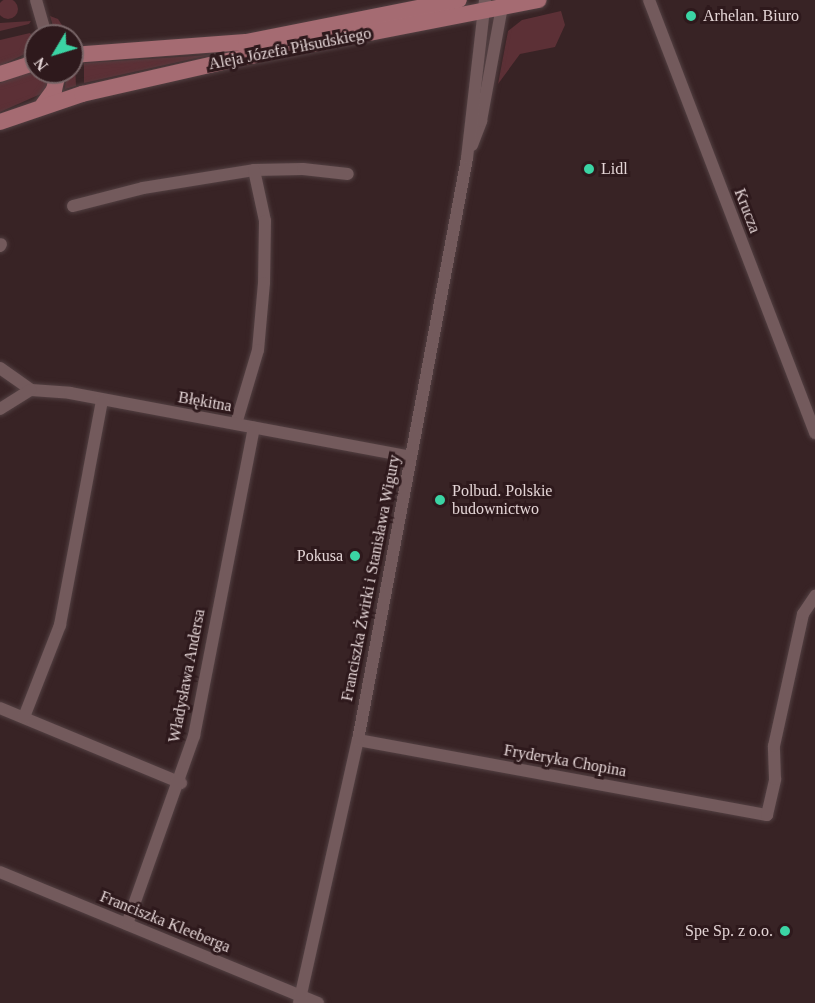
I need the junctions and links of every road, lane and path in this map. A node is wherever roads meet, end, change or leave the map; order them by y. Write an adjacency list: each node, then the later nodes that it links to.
1 (36, 0): 7 (street)
2 (459, 0): 8 (main road, Aleja Józefa Piłsudskiego)
3 (539, 0): 5 (main road, Aleja Józefa Piłsudskiego)
4 (649, 0): 24 (street, Krucza)
5 (503, 4): 6 (main road, Aleja Józefa Piłsudskiego); 13 (street, Franciszka Żwirki i Stanisława Wigury)
6 (485, 6): 12 (main road, Aleja Józefa Piłsudskiego); 13 (street, Franciszka Żwirki i Stanisława Wigury)
7 (40, 24)
8 (84, 54)
9 (24, 65): 10 (main road)
10 (0, 74)
11 (55, 84): 12 (main road)
12 (43, 105): 14 (main road, Aleja Józefa Piłsudskiego)
13 (475, 119): 25 (street, Franciszka Żwirki i Stanisława Wigury)
14 (0, 122)
15 (254, 170): 16 (street); 17 (street); 22 (street)
16 (348, 174)
17 (74, 206)
18 (0, 368): 19 (street, Błękitna)
19 (31, 390): 20 (street, Błękitna); 21 (street)
20 (102, 400): 22 (street, Błękitna); 28 (street)
21 (0, 409)
22 (237, 424): 23 (street, Błękitna)
23 (254, 428): 25 (street, Błękitna); 30 (street, Władysława Andersa)
24 (815, 433)
25 (411, 457): 29 (street, Franciszka Żwirki i Stanisława Wigury)
26 (815, 596): 29 (street, Fryderyka Chopina)
27 (0, 708): 28 (street)
28 (24, 717): 30 (street)
29 (358, 740): 33 (street, Franciszka Żwirki i Stanisława Wigury)
30 (181, 783): 32 (street, Władysława Andersa)
31 (0, 872): 32 (street, Franciszka Kleeberga)
32 (128, 924): 33 (street, Franciszka Kleeberga)
33 (300, 1000): 34 (street, Franciszka Kleeberga)
34 (318, 1003)

